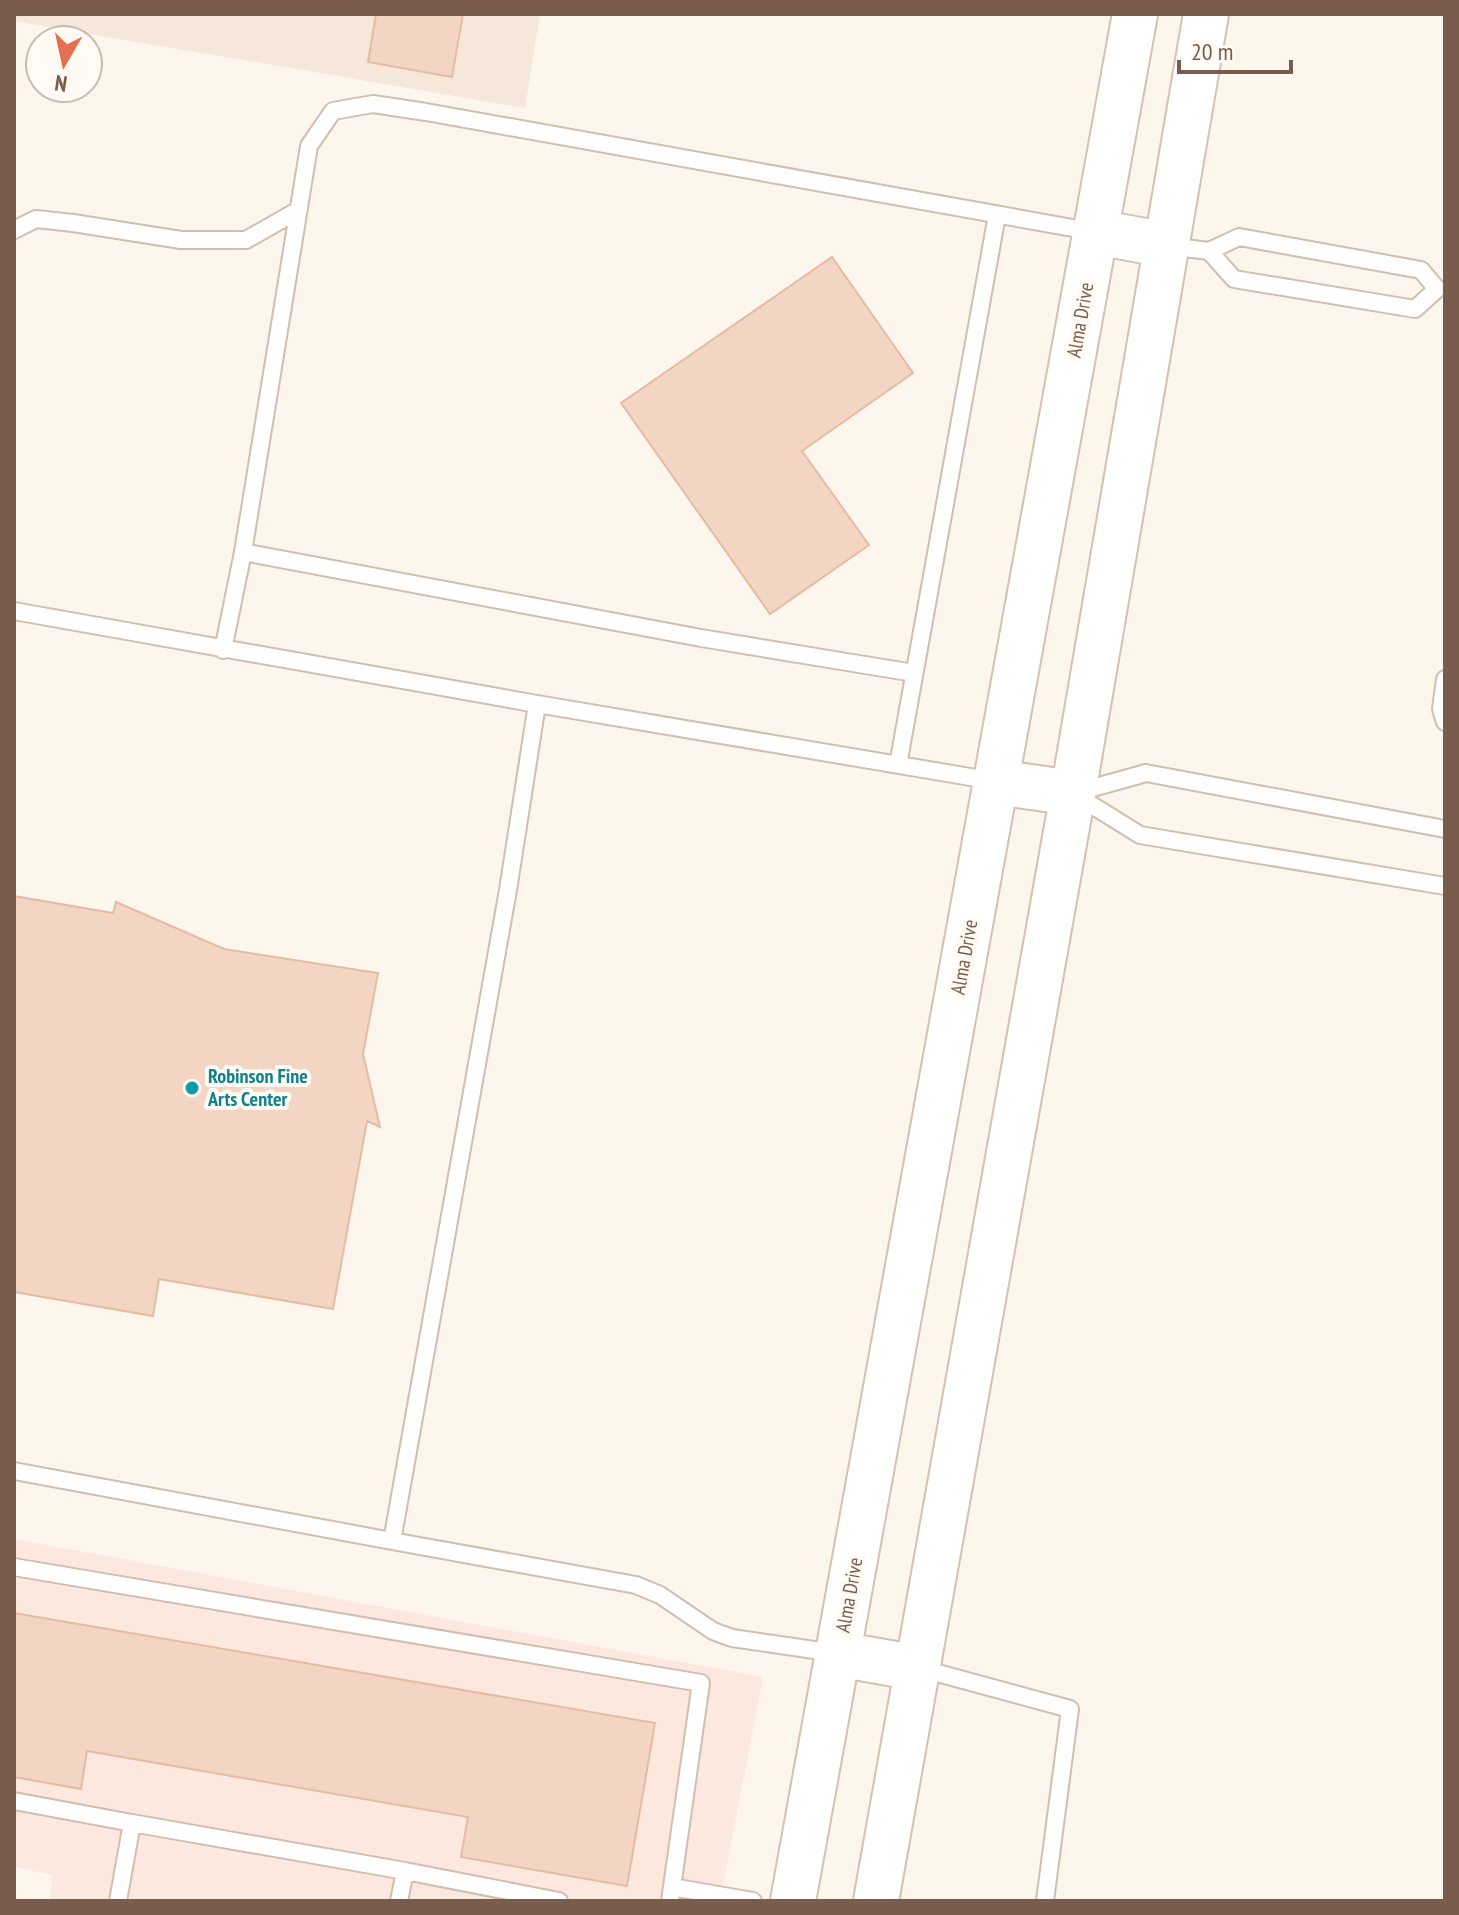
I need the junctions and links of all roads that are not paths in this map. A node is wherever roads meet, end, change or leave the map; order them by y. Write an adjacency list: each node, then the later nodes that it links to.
1 (1135, 14): 6 (main road, Alma Drive)
2 (1206, 14): 7 (main road)
3 (297, 211): 4 (lane); 5 (lane); 9 (lane)
4 (997, 215): 6 (lane); 12 (lane)
5 (14, 230)
6 (1096, 232): 7 (main road); 17 (main road, Alma Drive)
7 (1188, 248): 8 (lane); 8 (lane); 18 (main road)
8 (1441, 289)
9 (243, 552): 11 (lane); 12 (lane)
10 (14, 611): 11 (lane)
11 (223, 650): 14 (lane)
12 (914, 673): 16 (lane)
13 (1445, 679): 15 (lane)
14 (537, 704): 16 (lane); 22 (lane)
15 (1445, 722)
16 (898, 765): 17 (lane)
17 (996, 782): 18 (main road); 24 (main road, Alma Drive)
18 (1073, 793): 19 (lane); 20 (lane); 25 (main road)
19 (1445, 829)
20 (1445, 886)
21 (14, 1471): 22 (lane)
22 (392, 1541): 24 (lane)
23 (14, 1567): 29 (lane)
24 (838, 1654): 25 (main road); 34 (main road, Alma Drive)
25 (918, 1668): 35 (main road); 36 (lane)
26 (14, 1801): 27 (lane)
27 (132, 1823): 28 (lane); 30 (lane)
28 (405, 1871): 31 (lane); 32 (lane)
29 (671, 1894): 33 (lane)
30 (118, 1901)
31 (399, 1901)
32 (559, 1901)
33 (753, 1901)
34 (793, 1901)
35 (876, 1901)
36 (1045, 1901)

